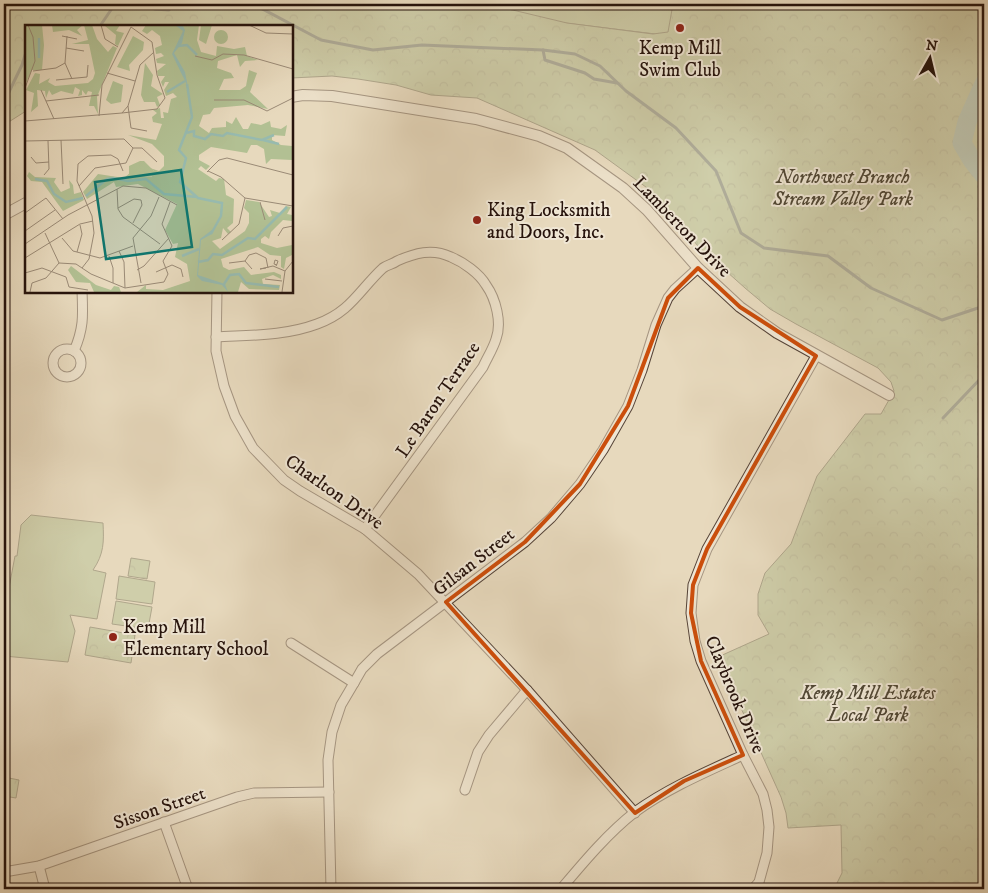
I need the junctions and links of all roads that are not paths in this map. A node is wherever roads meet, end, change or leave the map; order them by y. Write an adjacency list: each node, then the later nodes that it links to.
1 (292, 97): 4 (street, Lamberton Drive)
2 (25, 204): 3 (street)
3 (4, 215)
4 (698, 268): 9 (street, Lamberton Drive); 12 (street, Gilsan Street)
5 (82, 292): 8 (street)
6 (217, 292): 7 (street, Charlton Drive)
7 (216, 337): 11 (street, Charlton Drive); 11 (street, Le Baron Terrace)
8 (74, 351)
9 (816, 356): 10 (street, Lamberton Drive); 16 (street, Claybrook Drive)
10 (889, 395)
11 (365, 529): 12 (street, Charlton Drive)
12 (446, 602): 14 (street, Gilsan Street); 15 (street, Charlton Drive)
13 (291, 643): 14 (street)
14 (354, 683): 18 (street, Gilsan Street)
15 (527, 690): 17 (street); 19 (street, Charlton Drive)
16 (743, 755): 19 (street); 27 (street, Claybrook Drive)
17 (465, 790)
18 (329, 792): 20 (street, Sisson Street); 25 (street, Gilsan Street)
19 (635, 812): 26 (street)
20 (164, 822): 21 (street, Sisson Street); 24 (street)
21 (39, 866): 22 (street, Sisson Street); 23 (street)
22 (4, 872)
23 (45, 889)
24 (188, 889)
25 (331, 889)
26 (560, 889)
27 (752, 889)

